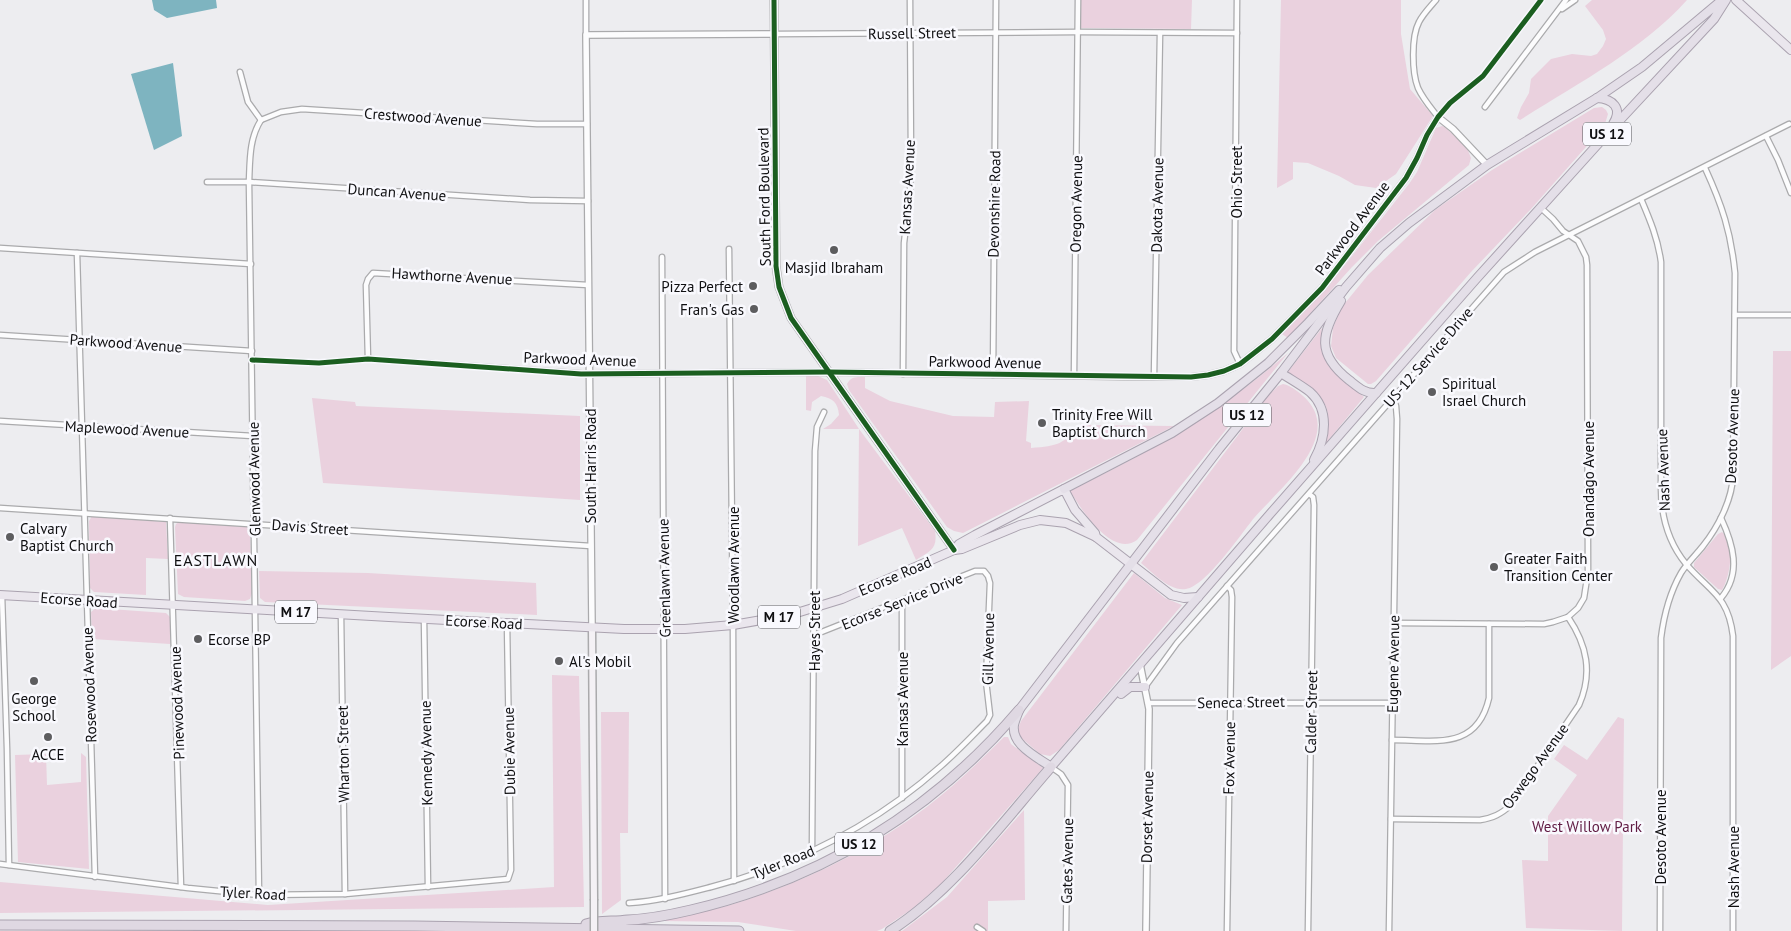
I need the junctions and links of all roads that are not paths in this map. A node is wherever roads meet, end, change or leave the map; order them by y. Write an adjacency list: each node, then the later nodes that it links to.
1 (586, 0): 21 (street, South Harris Road)
2 (774, 0): 18 (main road, South Ford Boulevard)
3 (910, 0): 19 (street, Kansas Avenue)
4 (996, 0): 15 (street, Devonshire Road)
5 (1078, 0): 16 (street, Oregon Avenue)
6 (1237, 0): 20 (street, Ohio Street)
7 (1436, 0): 26 (street)
8 (1541, 0): 26 (street, Parkwood Avenue)
9 (1566, 0): 14 (street)
10 (1576, 0): 14 (street)
11 (1722, 0): 24 (highway, US 12 / US 12)
12 (1726, 0): 30 (highway, US 12 / US 12)
13 (1736, 0): 22 (main road)
14 (1558, 11): 25 (street)
15 (996, 32): 16 (street, Russell Street); 19 (street, Russell Street); 62 (street, Devonshire Road)
16 (1077, 32): 17 (street, Russell Street); 63 (street, Oregon Avenue)
17 (1160, 33): 20 (street, Russell Street); 64 (street, Dakota Avenue)
18 (774, 34): 19 (street, Russell Street); 21 (street, Russell Street); 57 (main road, South Ford Boulevard)
19 (909, 34): 61 (street, Kansas Avenue)
20 (1237, 34): 55 (street, Ohio Street)
21 (586, 35): 28 (street, South Harris Road)
22 (1791, 50)
23 (240, 72): 27 (street)
24 (1597, 98): 30 (highway); 32 (highway, US 12 / US 12)
25 (1485, 108)
26 (1438, 118): 32 (street); 55 (street, Parkwood Avenue)
27 (261, 120): 28 (street, Crestwood Avenue); 35 (street, Glenwood Avenue)
28 (587, 124): 38 (street, South Harris Road)
29 (1789, 124): 31 (street, US-12 Service Drive)
30 (1606, 134): 39 (highway, US 12 / US 12)
31 (1766, 136): 33 (street, US-12 Service Drive); 36 (street)
32 (1487, 164): 46 (highway, US 12 / US 12)
33 (1705, 168): 37 (street, US-12 Service Drive); 48 (street, Desoto Avenue)
34 (207, 182): 35 (street, Duncan Avenue)
35 (249, 182): 38 (street, Duncan Avenue); 45 (street, Glenwood Avenue)
36 (1791, 193)
37 (1641, 199): 40 (street, US-12 Service Drive); 83 (street, Nash Avenue)
38 (588, 201): 47 (street, South Harris Road)
39 (1541, 208): 40 (street, Onandago Avenue); 65 (highway, US 12 / US 12)
40 (1570, 235): 66 (street, US-12 Service Drive); 95 (street, Onandago Avenue)
41 (0, 248): 43 (street)
42 (729, 249): 56 (street, Woodlawn Avenue)
43 (77, 253): 45 (street); 51 (street, Rosewood Avenue)
44 (662, 257): 60 (street, Greenlawn Avenue)
45 (251, 264): 52 (street, Glenwood Avenue)
46 (1364, 266): 58 (highway, US 12 / US 12); 65 (highway); 72 (highway)
47 (588, 285): 53 (street, Hawthorne Avenue); 59 (street, South Harris Road)
48 (1735, 314): 49 (street); 77 (street, Desoto Avenue)
49 (1791, 315)
50 (0, 335): 51 (street, Parkwood Avenue)
51 (79, 340): 52 (street, Parkwood Avenue); 69 (street, Rosewood Avenue)
52 (252, 351): 54 (street, Glenwood Avenue)
53 (368, 358): 54 (street, Parkwood Avenue); 59 (street, Parkwood Avenue)
54 (252, 360): 70 (street, Glenwood Avenue)
55 (1240, 364): 64 (street, Parkwood Avenue)
56 (730, 372): 57 (street, Parkwood Avenue); 60 (street, Parkwood Avenue); 100 (street, Woodlawn Avenue)
57 (829, 372): 61 (street, Parkwood Avenue); 81 (main road, South Ford Boulevard)
58 (1281, 372): 71 (highway); 82 (highway, US 12 / US 12)
59 (590, 374): 60 (street, Parkwood Avenue); 80 (street, South Harris Road)
60 (662, 374): 102 (street, Greenlawn Avenue)
61 (903, 374): 62 (street, Parkwood Avenue)
62 (993, 374): 63 (street, Parkwood Avenue)
63 (1074, 376): 64 (street, Parkwood Avenue)
64 (1154, 377)
65 (1376, 393): 71 (highway, US 12 / US 12)
66 (1392, 397): 73 (street, US-12 Service Drive); 98 (street, Eugene Avenue)
67 (824, 412): 92 (street, Hayes Street)
68 (0, 421): 69 (street, Maplewood Avenue)
69 (81, 426): 70 (street, Maplewood Avenue); 75 (street, Rosewood Avenue)
70 (253, 436): 78 (street, Glenwood Avenue)
71 (1307, 473): 87 (highway, US 12 / US 12)
72 (1064, 489): 79 (main road, Ecorse Road / M 17); 81 (main road, Ecorse Road / M 17)
73 (1309, 494): 85 (street, US-12 Service Drive); 106 (street, Calder Street)
74 (0, 508): 75 (street, Davis Street)
75 (84, 512): 76 (street, Davis Street); 89 (street, Rosewood Avenue)
76 (170, 518): 78 (street, Davis Street); 91 (street, Pinewood Avenue)
77 (1721, 518): 83 (street, Desoto Avenue); 88 (street)
78 (254, 523): 80 (street, Davis Street); 93 (street, Glenwood Avenue)
79 (1097, 538): 81 (main road, Ecorse Road / M 17); 82 (main road, Ecorse Road / M 17)
80 (591, 546): 101 (street, South Harris Road)
81 (954, 550): 92 (main road, Ecorse Road / M 17)
82 (1131, 564): 87 (main road, Ecorse Road / M 17); 110 (highway, US 12)
83 (1687, 564): 88 (street, Nash Avenue); 141 (street, Desoto Avenue)
84 (988, 576): 90 (street, Ecorse Service Drive); 111 (street, Gill Avenue)
85 (1227, 586): 105 (street, US-12 Service Drive); 108 (street, Fox Avenue)
86 (1, 595): 89 (main road, Ecorse Road / M 17); 119 (street)
87 (1198, 597): 104 (highway, US 12 / US 12)
88 (1721, 598): 142 (street, Nash Avenue)
89 (87, 600): 91 (main road, Ecorse Road / M 17); 120 (street, Rosewood Avenue)
90 (902, 601): 103 (street, Ecorse Service Drive); 115 (street, Kansas Avenue)
91 (174, 606): 93 (main road, Ecorse Road / M 17); 123 (street, Pinewood Avenue)
92 (814, 608): 100 (main road, Ecorse Road / M 17); 103 (street, Hayes Street)
93 (255, 609): 94 (main road, Ecorse Road / M 17); 125 (street, Glenwood Avenue)
94 (341, 614): 96 (main road, Ecorse Road / M 17); 126 (street, Wharton Street)
95 (1568, 617): 99 (street); 116 (street, Oswego Avenue)
96 (424, 618): 97 (main road, Ecorse Road / M 17); 124 (street, Kennedy Avenue)
97 (507, 623): 101 (main road, Ecorse Road / M 17); 121 (street, Dubie Avenue)
98 (1394, 623): 99 (street); 109 (street, Eugene Avenue)
99 (1489, 624): 112 (street)
100 (733, 625): 102 (main road, Ecorse Road / M 17); 122 (street, Woodlawn Avenue)
101 (592, 627): 102 (main road, Ecorse Road / M 17); 132 (main road, South Harris Road, bridge)
102 (664, 630): 127 (street, Greenlawn Avenue)
103 (814, 635): 117 (street, Hayes Street)
104 (1140, 664): 105 (street); 113 (highway, US 12 / US 12)
105 (1146, 689): 107 (street, Dorset Avenue); 113 (highway)
106 (1311, 702): 108 (street, Seneca Street); 109 (street, Seneca Street); 139 (street, Calder Street)
107 (1148, 703): 108 (street, Seneca Street); 137 (street, Dorset Avenue)
108 (1230, 703): 138 (street, Fox Avenue)
109 (1393, 703): 112 (street, Eugene Avenue)
110 (1019, 710): 114 (highway); 131 (highway, US 12)
111 (987, 721): 115 (street, Tyler Road)
112 (1392, 740): 116 (street, Eugene Avenue)
113 (1064, 752): 114 (highway, US 12 / US 12)
114 (1051, 767): 134 (highway, US 12); 136 (street, Gates Avenue)
115 (902, 798): 117 (street, Tyler Road)
116 (1391, 819): 140 (street, Eugene Avenue)
117 (812, 851): 122 (street, Tyler Road)
118 (0, 864): 119 (street, Tyler Road)
119 (9, 865): 120 (street, Tyler Road)
120 (95, 877): 123 (street, Tyler Road)
121 (508, 879): 124 (street, Tyler Road)
122 (734, 881): 127 (street, Tyler Road)
123 (182, 887): 125 (street, Tyler Road)
124 (428, 887): 126 (street, Tyler Road)
125 (259, 894): 126 (street, Tyler Road)
126 (345, 894)
127 (665, 899): 128 (street, Tyler Road)
128 (629, 903)
129 (0, 926): 131 (highway)
130 (977, 927): 135 (street)
131 (572, 929): 133 (highway)
132 (594, 931)
133 (739, 931)
134 (890, 931)
135 (983, 931)
136 (1066, 931)
137 (1146, 931)
138 (1227, 931)
139 (1308, 931)
140 (1389, 931)
141 (1660, 931)
142 (1733, 931)

